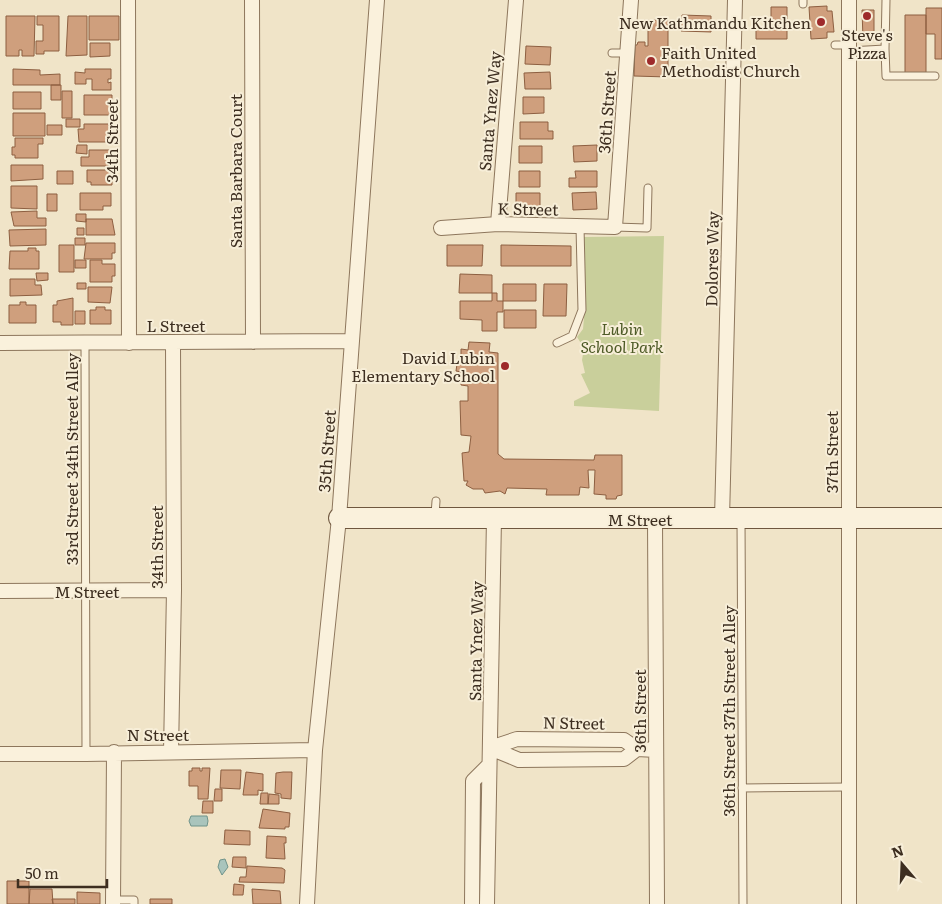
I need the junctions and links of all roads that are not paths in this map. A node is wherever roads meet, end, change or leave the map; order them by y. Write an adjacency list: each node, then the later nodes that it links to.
1 (128, 0): 20 (street, 34th Street)
2 (252, 0): 22 (street, Santa Barbara Court)
3 (377, 0): 19 (street, 35th Street)
4 (516, 0): 15 (street, Santa Ynez Way)
5 (631, 0): 12 (street, 36th Street)
6 (735, 0): 30 (street, Dolores Way)
7 (849, 0): 9 (street, 37th Street)
8 (886, 0): 10 (lane)
9 (844, 47): 10 (lane); 31 (street, 37th Street)
10 (885, 49): 13 (lane)
11 (612, 53): 12 (lane)
12 (627, 53): 17 (street, 36th Street)
13 (935, 76)
14 (648, 188): 17 (lane)
15 (498, 224): 16 (street, K Street); 18 (street, K Street)
16 (580, 227): 17 (street, K Street); 25 (lane)
17 (615, 227)
18 (441, 228)
19 (352, 341): 22 (street, L Street); 26 (street, 35th Street)
20 (129, 342): 21 (street, L Street); 24 (street, L Street)
21 (173, 342): 22 (street, L Street); 32 (street, 34th Street)
22 (253, 342)
23 (0, 343): 24 (street, L Street)
24 (85, 343): 34 (lane, 33rd Street 34th Street Alley)
25 (557, 343)
26 (338, 518): 27 (street, M Street); 37 (street, 35th Street)
27 (494, 518): 28 (street, M Street); 35 (street, Santa Ynez Way)
28 (655, 518): 30 (street, M Street); 38 (street, 36th Street)
29 (942, 518): 31 (street, M Street)
30 (731, 519): 31 (street, M Street); 45 (lane, 36th Street 37th Street Alley)
31 (849, 519): 44 (street, 37th Street)
32 (174, 590): 34 (street, M Street); 40 (street, 34th Street)
33 (0, 591): 34 (street, M Street)
34 (85, 591): 42 (lane, 33rd Street 34th Street Alley)
35 (490, 748): 36 (street, N Street); 36 (street); 43 (street, Santa Ynez Way)
36 (637, 749): 38 (street, N Street)
37 (316, 750): 40 (street, N Street); 48 (street, 35th Street)
38 (656, 750): 51 (street, 36th Street)
39 (114, 752): 40 (street, N Street); 42 (street, N Street); 46 (street)
40 (171, 752)
41 (0, 754): 42 (street, N Street)
42 (86, 754)
43 (489, 765): 49 (street); 50 (street, Santa Ynez Way)
44 (849, 787): 45 (lane); 53 (street, 37th Street)
45 (742, 788): 52 (lane, 36th Street 37th Street Alley)
46 (113, 902): 47 (lane)
47 (134, 904)
48 (307, 904)
49 (472, 904)
50 (487, 904)
51 (657, 904)
52 (743, 904)
53 (849, 904)

